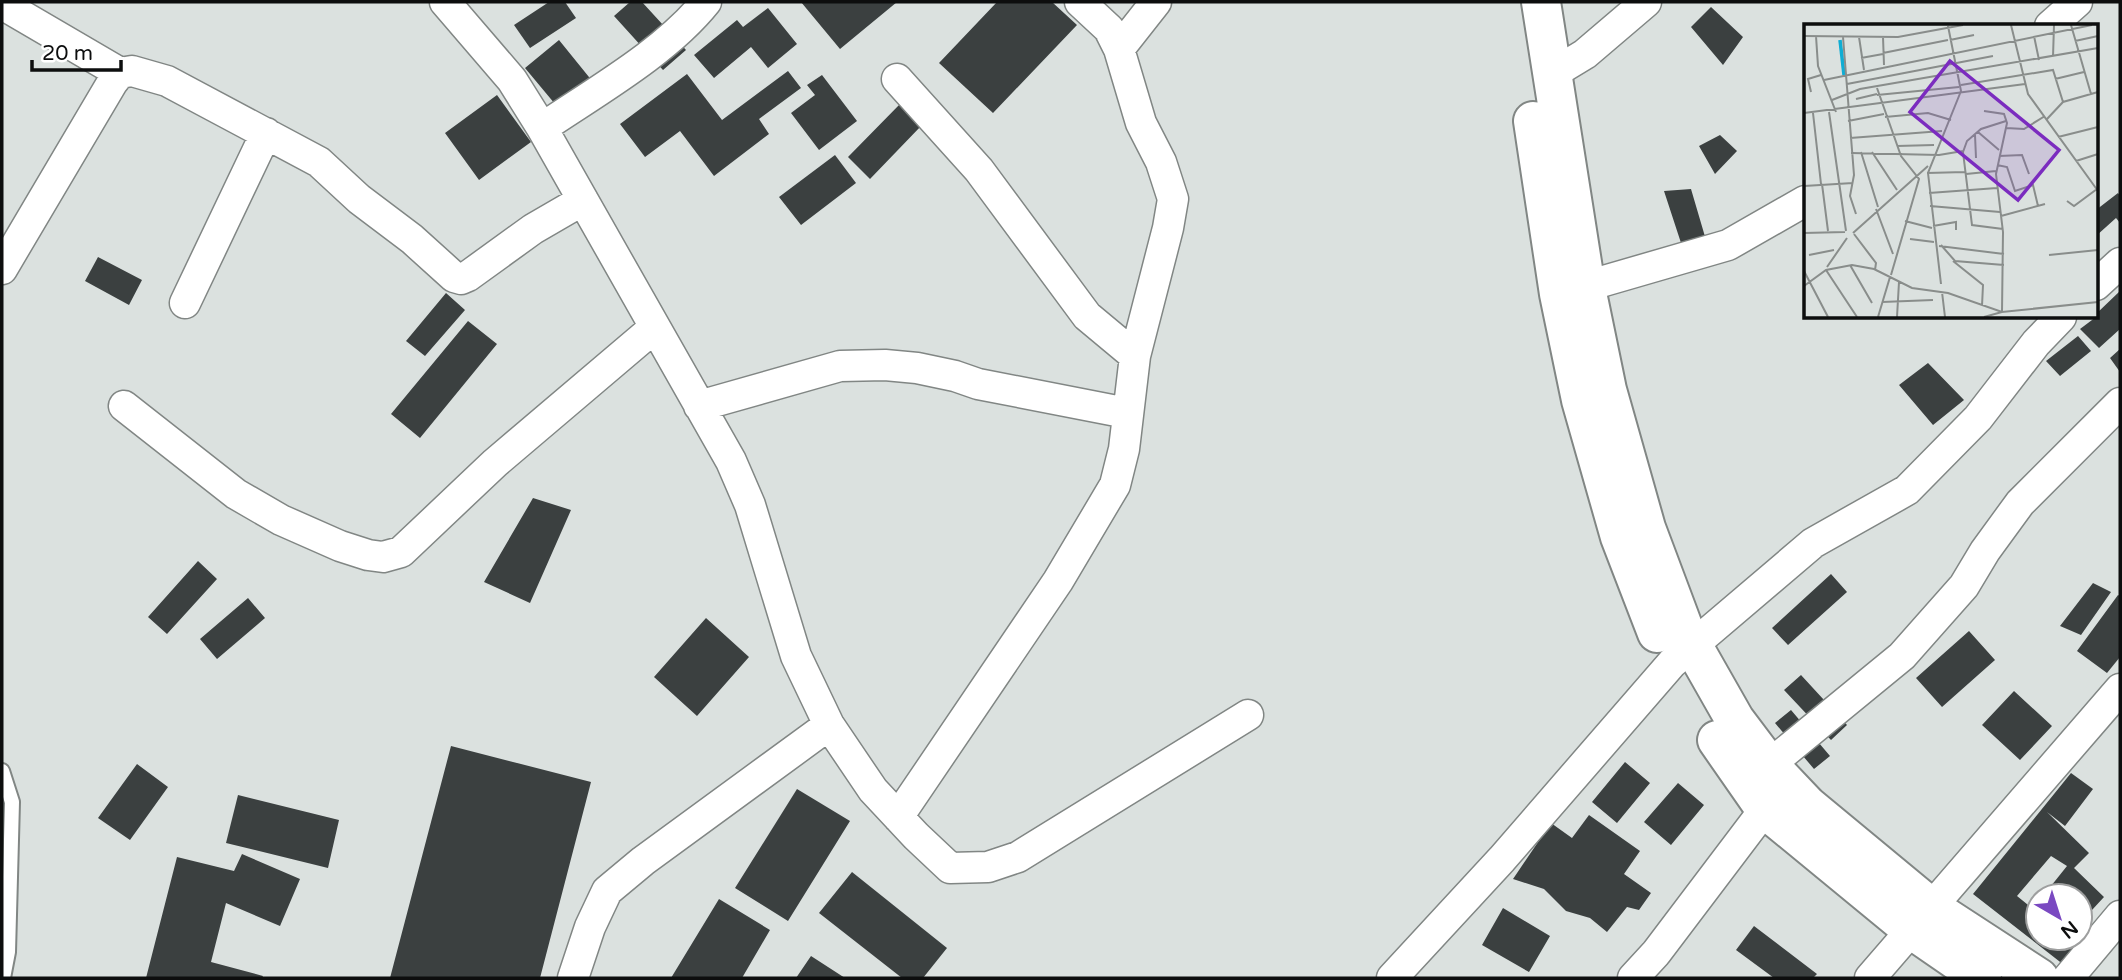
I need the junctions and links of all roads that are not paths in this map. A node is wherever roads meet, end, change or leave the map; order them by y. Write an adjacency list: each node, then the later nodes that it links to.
1 (445, 2): 15 (street)
2 (706, 2): 15 (street)
3 (1080, 2): 11 (street)
4 (1156, 2): 11 (street)
5 (1515, 2): 22 (street)
6 (1541, 2): 13 (street)
7 (1646, 2): 13 (street)
8 (2077, 2): 10 (street)
9 (2, 4): 12 (street)
10 (2052, 24)
11 (1119, 49): 26 (street)
12 (120, 73): 16 (street); 20 (street)
13 (1552, 74): 22 (street)
14 (897, 79): 26 (street)
15 (542, 128): 17 (street)
16 (266, 133): 17 (street); 23 (street)
17 (583, 200): 25 (street)
18 (1804, 202): 22 (street)
19 (2120, 263): 21 (street)
20 (2, 269)
21 (2098, 283)
22 (1572, 291): 31 (street)
23 (185, 303)
24 (2060, 318): 31 (street)
25 (654, 328): 28 (street); 29 (street)
26 (1135, 356): 30 (street)
27 (2120, 403): 35 (street)
28 (124, 406)
29 (699, 406): 30 (street); 34 (street)
30 (1127, 413): 38 (street)
31 (1682, 655): 35 (street); 37 (street); 43 (street)
32 (2120, 690): 40 (street)
33 (1248, 715): 38 (street)
34 (829, 725): 38 (street); 42 (street)
35 (1769, 765): 40 (street)
36 (2, 771): 41 (lane)
37 (1765, 809): 40 (street); 44 (street)
38 (898, 817)
39 (2120, 916): 48 (street)
40 (1920, 918): 45 (street); 46 (street); 47 (street)
41 (4, 978)
42 (573, 978)
43 (1392, 978)
44 (1633, 978)
45 (1870, 978)
46 (1982, 978)
47 (2039, 978)
48 (2068, 978)

